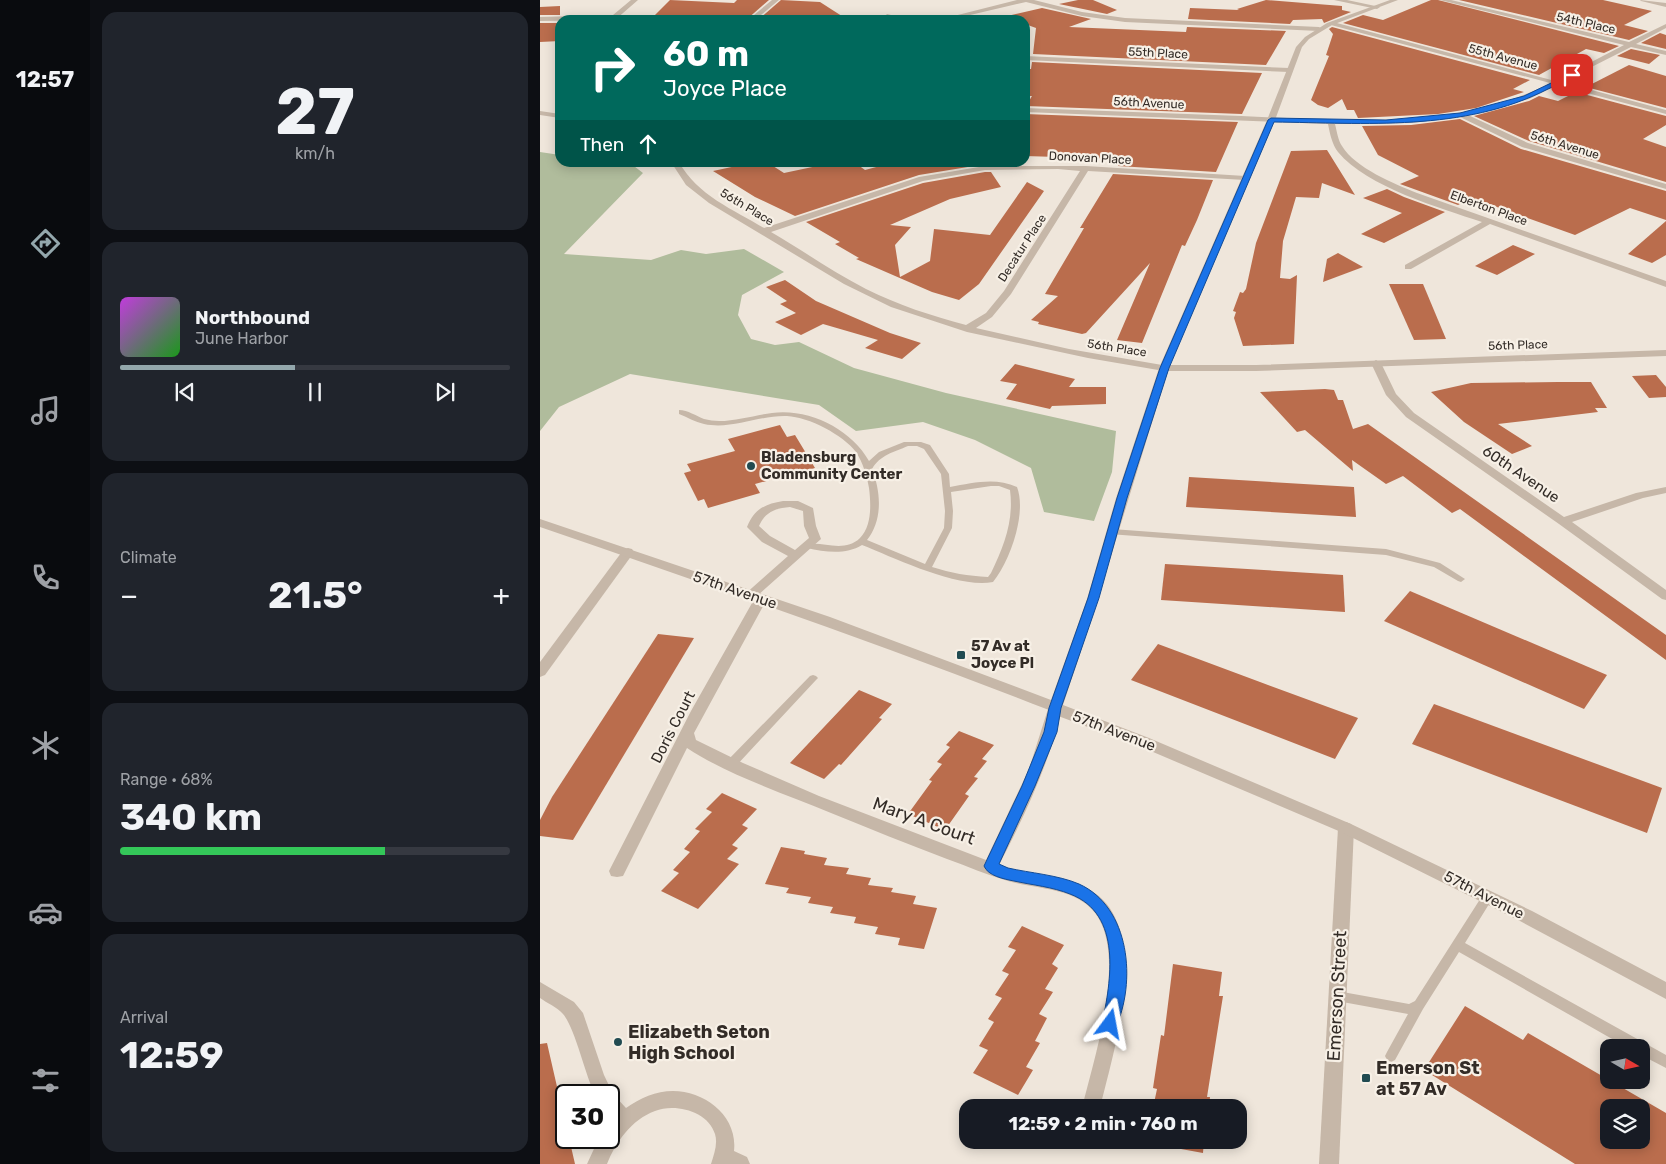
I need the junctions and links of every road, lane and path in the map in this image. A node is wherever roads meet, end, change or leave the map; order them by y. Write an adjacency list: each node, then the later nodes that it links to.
1 (636, 0): 10 (street)
2 (776, 0): 11 (street)
3 (1026, 0): 12 (street); 17 (street)
4 (1337, 0): 9 (street)
5 (1396, 0): 9 (street)
6 (1443, 0): 18 (street, 54th Place)
7 (1643, 0): 8 (street)
8 (1666, 5)
9 (1378, 7): 15 (street)
10 (617, 15)
11 (757, 15)
12 (963, 15)
13 (540, 18): 14 (street)
14 (555, 18)
15 (1333, 24): 17 (street); 22 (street, 55th Avenue)
16 (1666, 26): 18 (street, 56th Avenue)
17 (1319, 29): 21 (street)
18 (1630, 45): 19 (street, 54th Place); 22 (street, 56th Avenue)
19 (1666, 53)
20 (1030, 58): 21 (street, 55th Place)
21 (1289, 70): 28 (street)
22 (1557, 82): 24 (street, 55th Avenue); 27 (street, 56th Avenue)
23 (1030, 110): 28 (street, 56th Avenue)
24 (1666, 112)
25 (540, 113): 26 (street)
26 (555, 115)
27 (1461, 115): 29 (street, 56th Avenue); 35 (street, 56th Avenue)
28 (1271, 120): 29 (street, 56th Avenue); 34 (street)
29 (1331, 122): 36 (street, Elberton Place)
30 (1030, 166): 33 (street, Donovan Place)
31 (679, 167): 37 (street, 56th Place)
32 (1008, 167): 37 (street, Donovan Place)
33 (1086, 168): 34 (street, Donovan Place); 40 (street, Decatur Place)
34 (1244, 178): 43 (street)
35 (1666, 187)
36 (1488, 222): 38 (street); 39 (street, Elberton Place)
37 (764, 231): 40 (street, 56th Place)
38 (1408, 266)
39 (1666, 284)
40 (967, 329): 43 (street, 56th Place)
41 (1666, 353): 42 (street, 56th Place)
42 (1376, 363): 43 (street, 56th Place); 48 (street, 60th Avenue)
43 (1164, 368): 50 (street)
44 (682, 412): 45 (lane)
45 (868, 469): 46 (lane); 51 (lane)
46 (947, 490): 55 (lane); 55 (lane)
47 (1666, 490): 48 (street)
48 (1563, 521): 57 (street, 60th Avenue)
49 (540, 523): 53 (street, 57th Avenue)
50 (1112, 532): 56 (lane); 61 (street)
51 (862, 541): 52 (lane); 55 (lane)
52 (810, 546): 54 (street); 54 (street)
53 (628, 552): 58 (street, 57th Avenue); 59 (street)
54 (796, 555): 58 (street)
55 (928, 567)
56 (1461, 579)
57 (1666, 596)
58 (755, 597): 61 (street, 57th Avenue); 62 (street, Doris Court)
59 (540, 672)
60 (813, 678): 63 (lane)
61 (1055, 708): 64 (street, 57th Avenue); 65 (street)
62 (688, 735): 63 (street, Mary A Court); 66 (street, Doris Court)
63 (731, 764): 65 (street, Mary A Court)
64 (1346, 828): 67 (street, 57th Avenue); 71 (street, Emerson Street)
65 (991, 866): 78 (street, Mary A Court)
66 (617, 871)
67 (1488, 896): 68 (lane); 70 (street, 57th Avenue)
68 (1458, 945): 72 (lane); 73 (lane)
69 (540, 989): 77 (street)
70 (1666, 991)
71 (1337, 996): 72 (lane); 85 (street, Emerson Street)
72 (1419, 1005): 75 (lane)
73 (1625, 1039)
74 (1650, 1053): 76 (lane)
75 (1391, 1056)
76 (1666, 1062)
77 (599, 1084)
78 (1093, 1099)
79 (620, 1114): 80 (street)
80 (624, 1119): 81 (street); 83 (street)
81 (620, 1124)
82 (604, 1149): 84 (street)
83 (728, 1161)
84 (597, 1164)
85 (1328, 1164)

